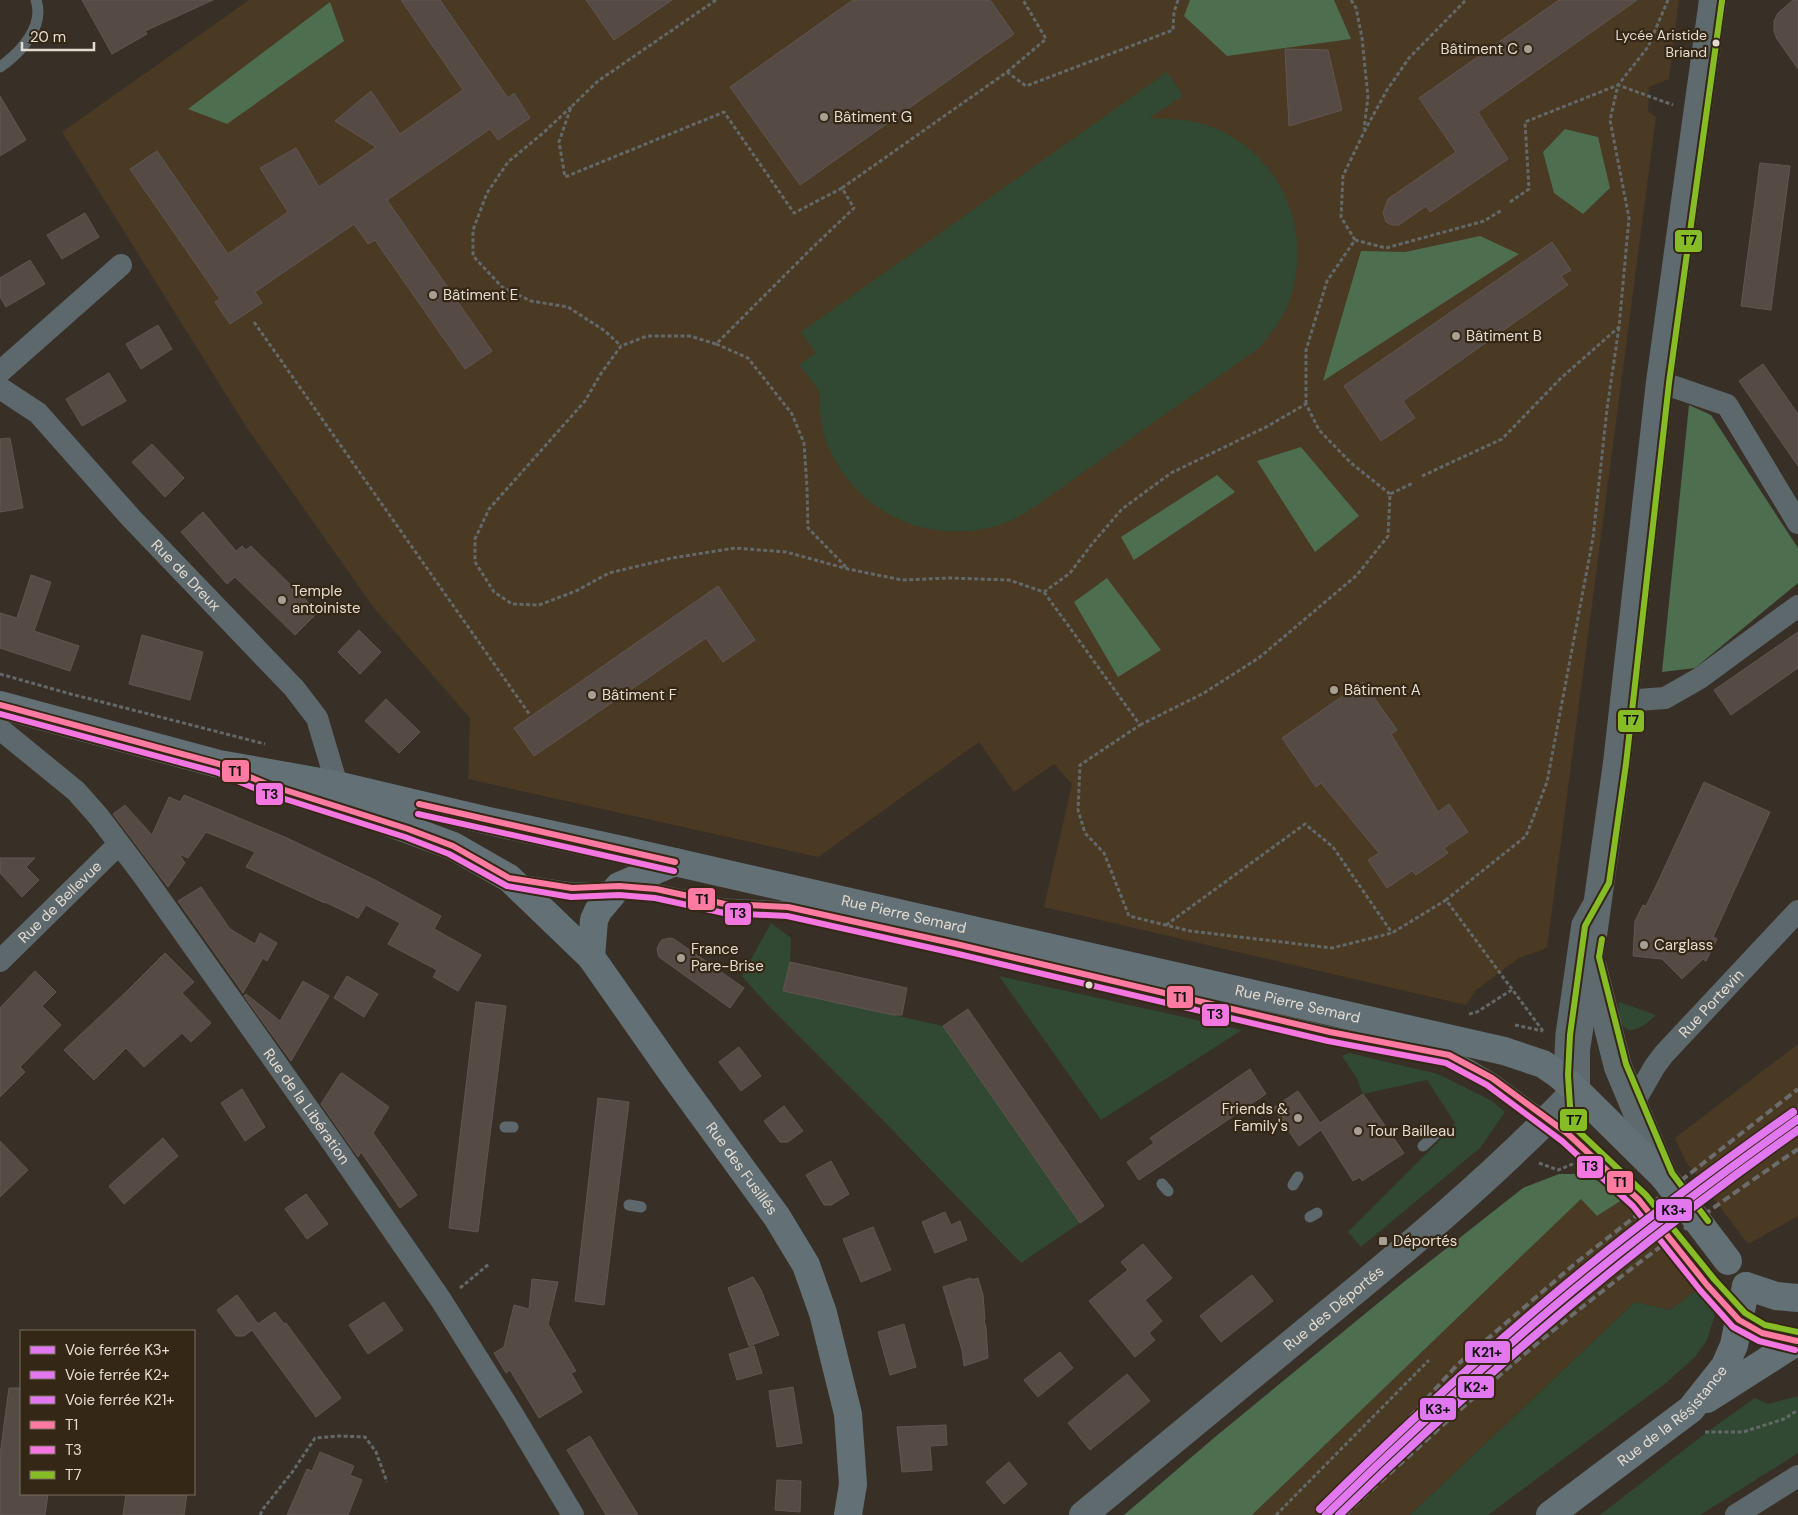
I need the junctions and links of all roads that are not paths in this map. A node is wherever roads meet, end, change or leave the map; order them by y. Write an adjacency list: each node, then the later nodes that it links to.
1 (36, 0): 3 (lane)
2 (1712, 0): 6 (main road)
3 (0, 67)
4 (121, 265): 5 (street)
5 (0, 372)
6 (1660, 382): 8 (street); 10 (main road)
7 (0, 388): 14 (street, Rue de Dreux)
8 (1798, 523)
9 (1798, 606): 10 (street)
10 (1624, 701): 18 (main road)
11 (0, 705): 13 (main road, Rue Pierre Semard)
12 (0, 729): 15 (street, Rue de la Libération)
13 (219, 764): 14 (main road, Rue Pierre Semard); 17 (main road, Rue Pierre Semard)
14 (337, 785): 16 (main road, Rue Pierre Semard)
15 (120, 844): 23 (street, Rue de Bellevue); 35 (street, Rue de la Libération)
16 (675, 862): 19 (main road); 24 (main road, Rue Pierre Semard)
17 (509, 878): 19 (lane); 21 (main road, Rue des Fusillés)
18 (1600, 881): 22 (main road); 24 (lane)
19 (619, 886): 21 (main road); 24 (lane)
20 (1798, 911): 25 (street, Rue Portevin)
21 (591, 957): 36 (main road, Rue des Fusillés)
22 (1590, 957): 24 (main road); 25 (main road)
23 (0, 961)
24 (1561, 1087): 28 (main road); 31 (lane, bridge); 37 (main road, Rue des Déportés)
25 (1633, 1104): 28 (main road)
26 (1436, 1134): 27 (lane)
27 (1424, 1146)
28 (1664, 1177): 29 (main road, bridge)
29 (1746, 1286): 30 (main road); 31 (main road, Rue de la Résistance)
30 (1798, 1298)
31 (1739, 1320): 32 (lane); 33 (main road, Rue de la Résistance)
32 (1798, 1341): 33 (main road)
33 (1698, 1420): 38 (main road, Rue de la Résistance)
34 (1798, 1476): 39 (street)
35 (573, 1515)
36 (848, 1515)
37 (1083, 1515)
38 (1550, 1515)
39 (1736, 1515)

